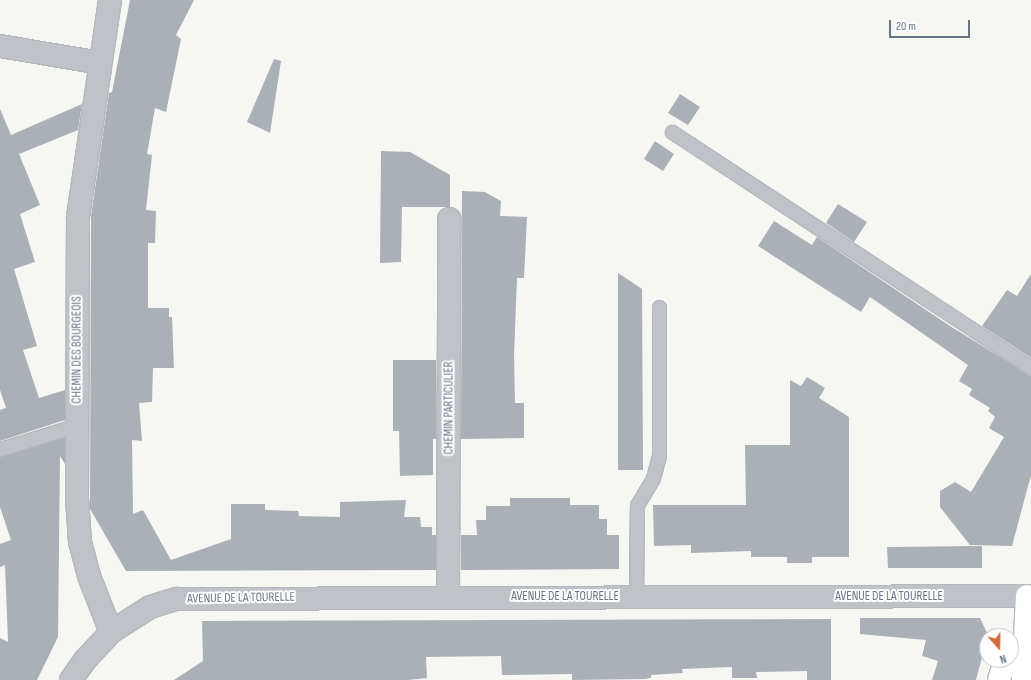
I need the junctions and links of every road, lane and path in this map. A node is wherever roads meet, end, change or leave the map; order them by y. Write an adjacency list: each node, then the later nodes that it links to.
1 (110, 0): 3 (street, CHEMIN DES BOURGEOIS)
2 (0, 46): 3 (street)
3 (100, 63): 8 (street, CHEMIN DES BOURGEOIS)
4 (672, 132): 7 (lane)
5 (449, 219): 11 (street, CHEMIN PARTICULIER)
6 (659, 307): 12 (lane)
7 (1031, 368)
8 (77, 425): 9 (lane); 14 (street, CHEMIN DES BOURGEOIS)
9 (0, 449)
10 (1029, 588): 12 (street, AVENUE DE LA TOURELLE); 13 (street); 18 (street)
11 (448, 596): 12 (street, AVENUE DE LA TOURELLE); 14 (street, AVENUE DE LA TOURELLE)
12 (636, 596)
13 (1016, 628)
14 (111, 632): 16 (street, AVENUE DE LA TOURELLE)
15 (1003, 668): 17 (street)
16 (71, 680)
17 (999, 680)
18 (1023, 680)

